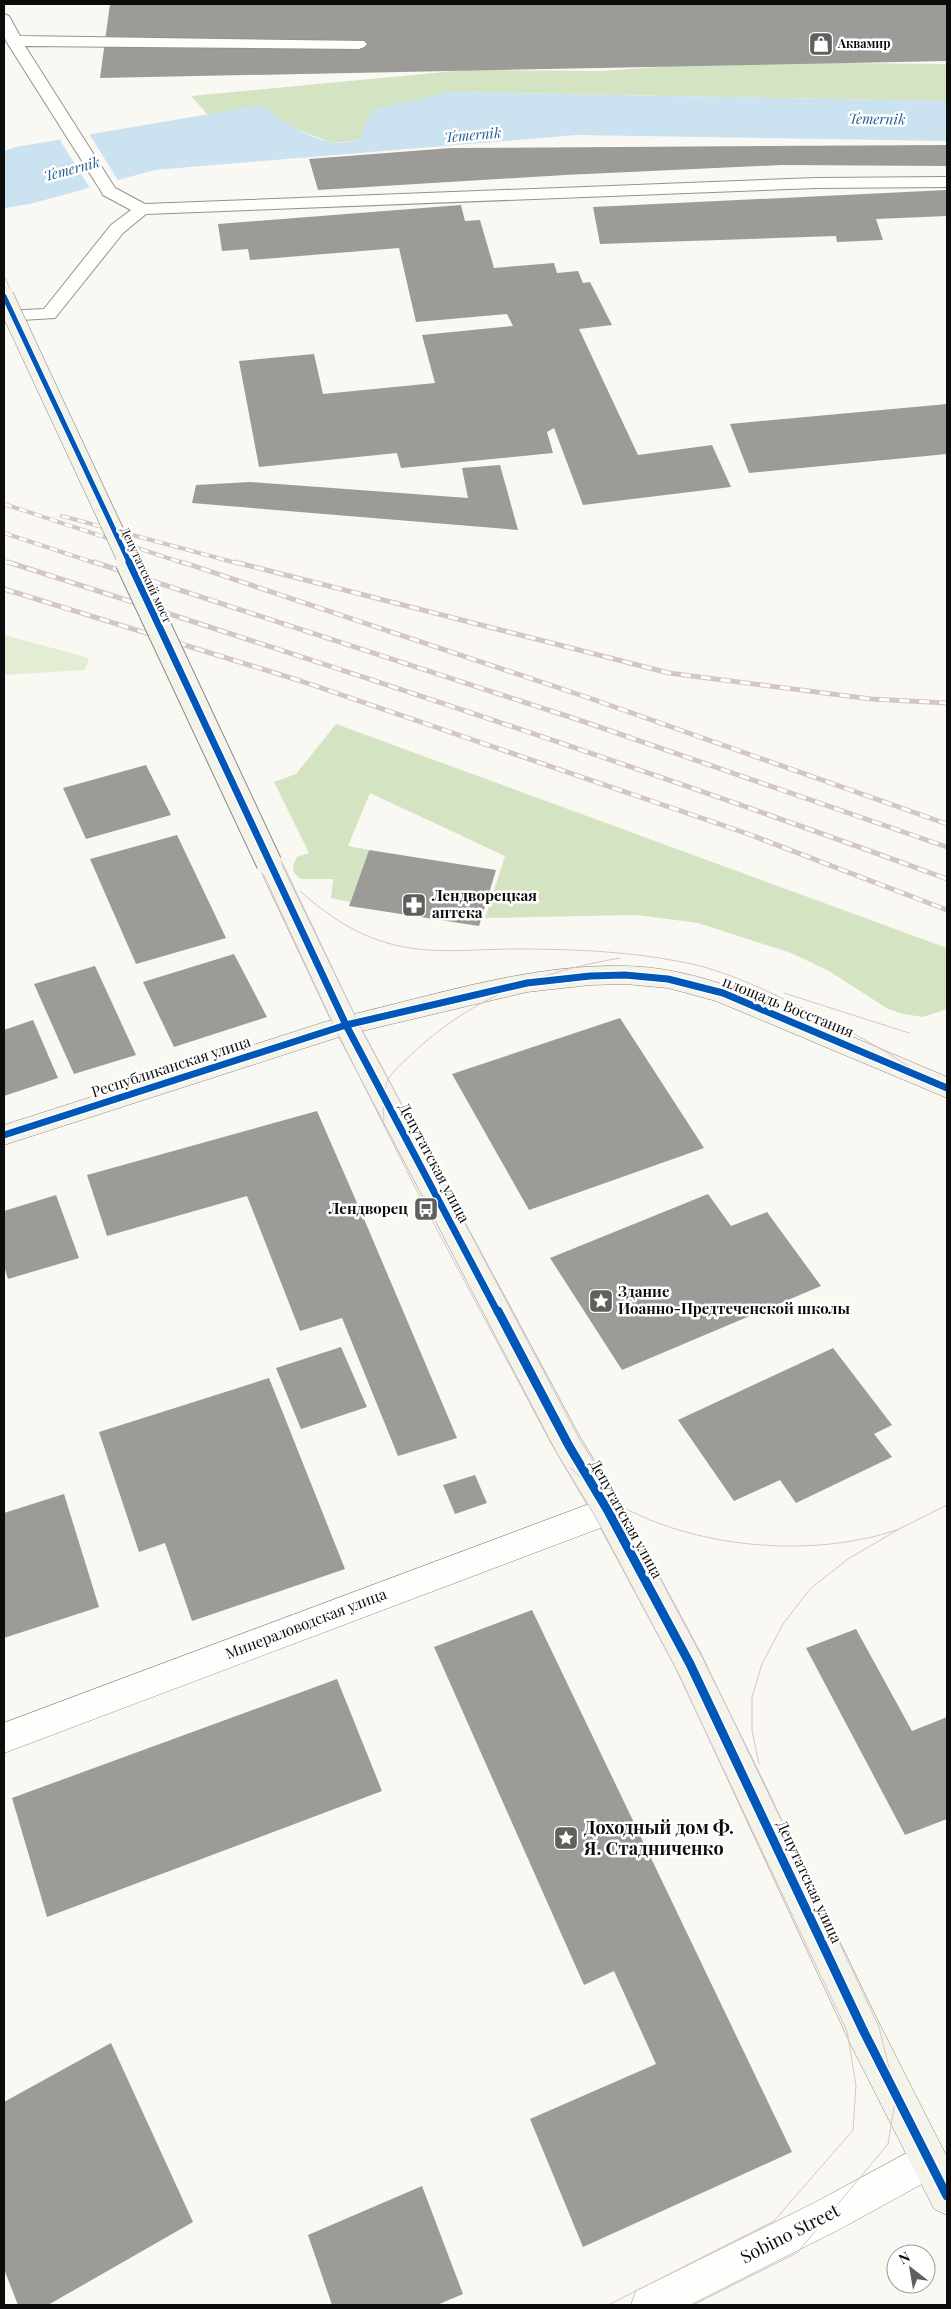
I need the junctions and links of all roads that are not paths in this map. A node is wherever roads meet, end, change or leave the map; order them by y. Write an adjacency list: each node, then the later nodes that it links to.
1 (4, 19): 2 (lane)
2 (14, 41): 3 (lane); 5 (lane)
3 (359, 44)
4 (947, 182): 5 (lane)
5 (142, 209): 7 (lane)
6 (4, 296): 8 (street, Депутатский мост, bridge)
7 (4, 316)
8 (269, 863): 9 (street, Депутатская улица)
9 (346, 1025): 10 (street, площадь Восстания); 11 (street, Республиканская улица); 12 (street, Депутатская улица)
10 (947, 1088)
11 (4, 1135)
12 (608, 1511): 13 (street, Минераловодская улица); 14 (street, Депутатская улица)
13 (4, 1738)
14 (929, 2160): 15 (street, Депутатская улица); 16 (street, Sobino Street)
15 (947, 2196)
16 (650, 2305)

